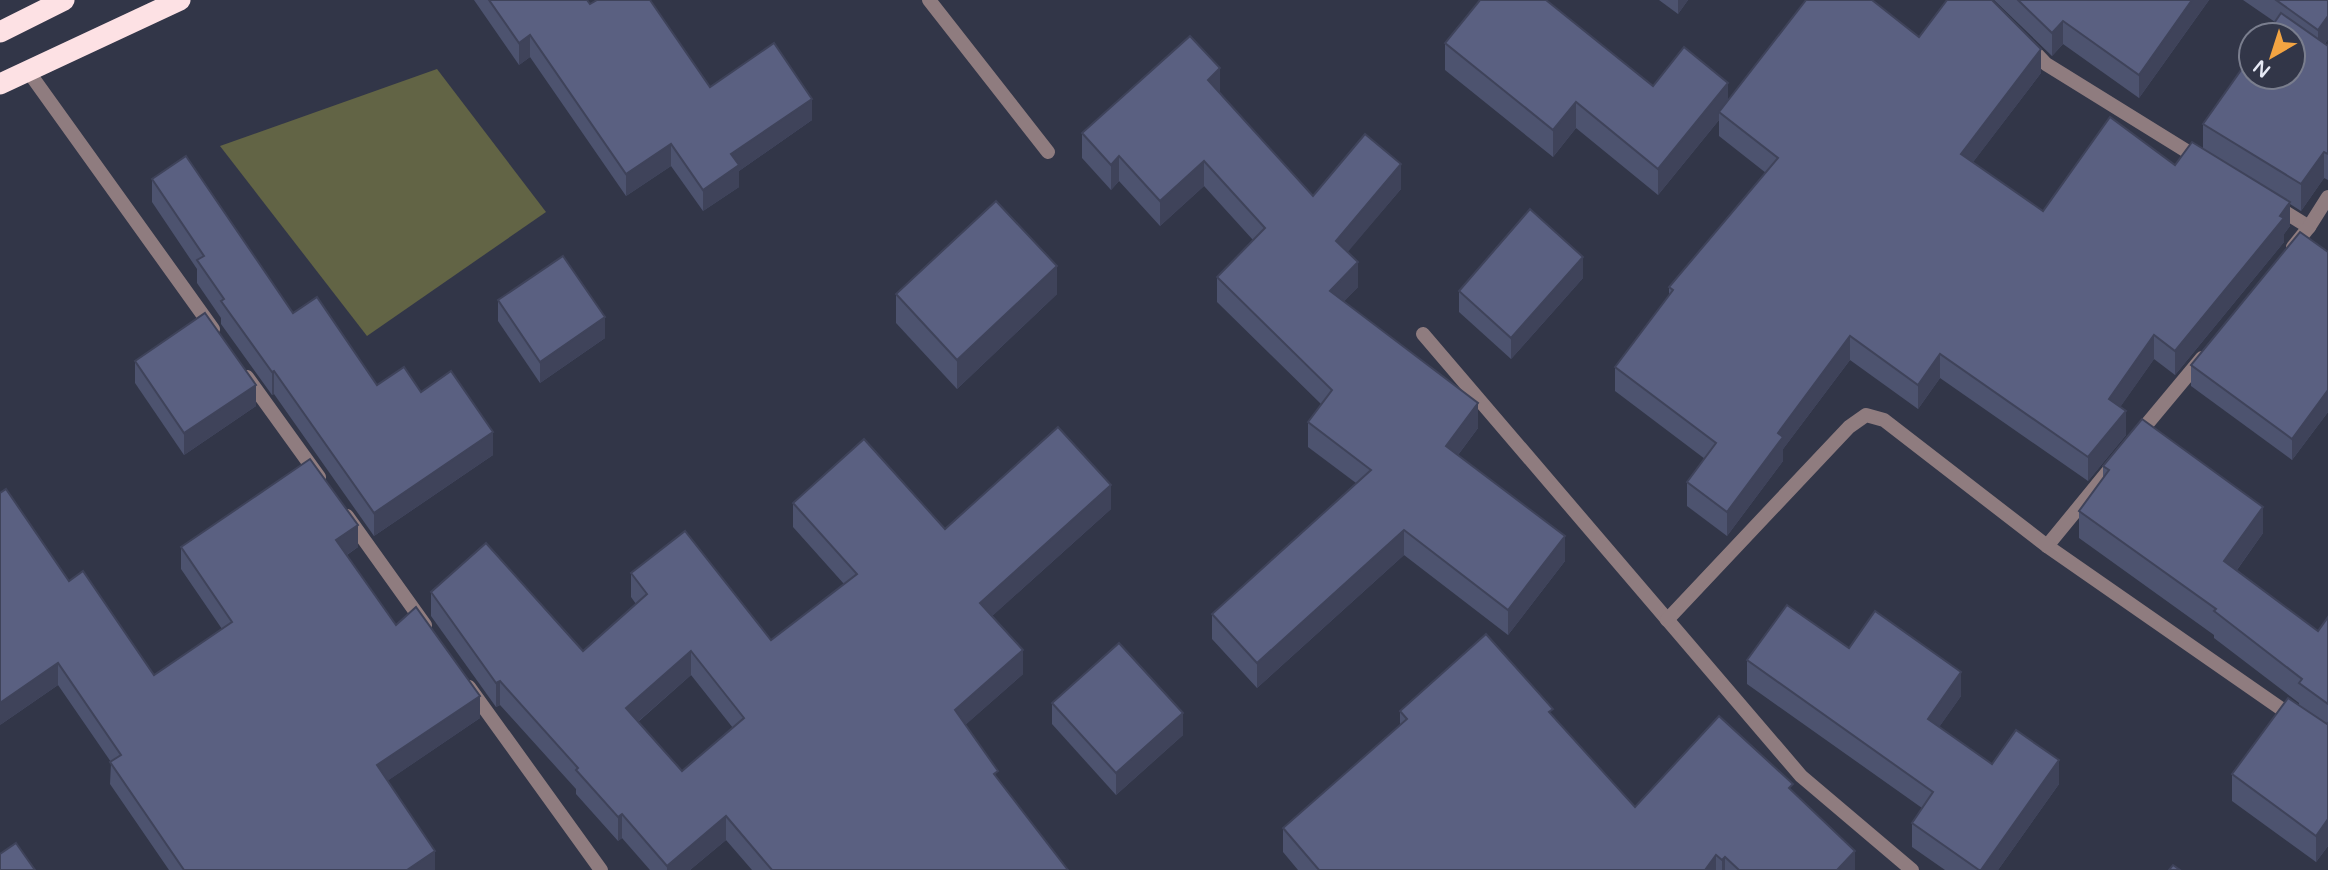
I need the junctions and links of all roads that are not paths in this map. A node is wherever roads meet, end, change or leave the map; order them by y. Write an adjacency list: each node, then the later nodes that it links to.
1 (64, 0): 4 (highway)
2 (180, 0): 6 (highway)
3 (929, 0): 8 (street)
4 (0, 32)
5 (2017, 36): 9 (street)
6 (28, 71): 7 (highway); 15 (street)
7 (0, 84)
8 (1048, 152)
9 (2218, 170)
10 (2328, 197): 12 (street)
11 (2264, 199): 12 (street)
12 (2309, 227): 13 (street)
13 (2283, 259)
14 (1423, 334): 19 (street)
15 (221, 341)
16 (2213, 344): 18 (street)
17 (238, 364): 20 (street)
18 (2047, 546): 19 (street); 22 (street)
19 (1667, 620): 24 (street)
20 (431, 634)
21 (464, 679): 23 (street)
22 (2305, 725)
23 (601, 870)
24 (1912, 870)

